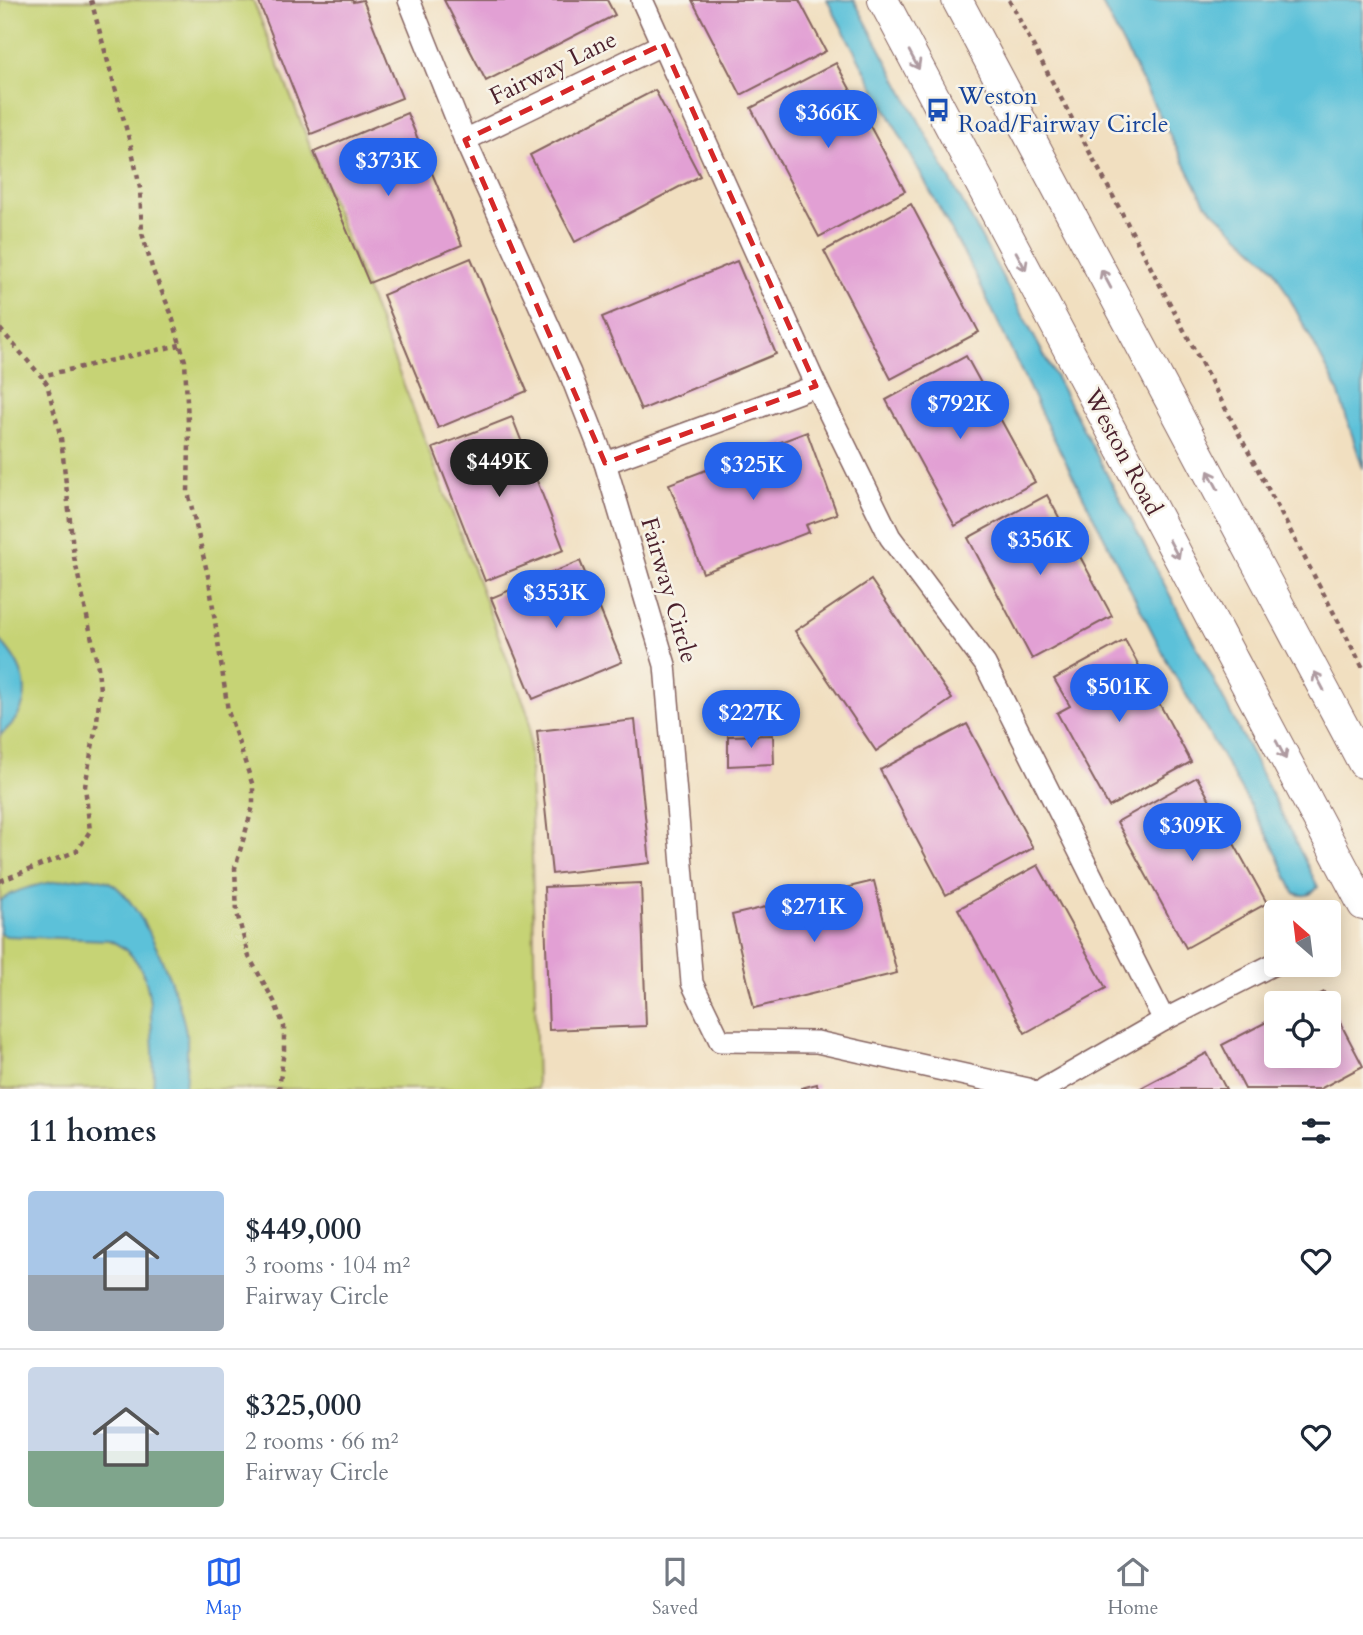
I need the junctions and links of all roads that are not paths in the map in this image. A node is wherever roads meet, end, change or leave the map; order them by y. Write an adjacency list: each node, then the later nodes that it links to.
1 (410, 0): 6 (street, Fairway Circle)
2 (642, 0): 5 (street)
3 (883, 0): 10 (main road, Weston Road, one-way to 10)
4 (957, 0): 9 (main road, one-way to 4)
5 (663, 44): 6 (street, Fairway Lane); 7 (street)
6 (465, 140): 8 (street, Fairway Circle)
7 (816, 386): 8 (street); 12 (street)
8 (605, 463): 13 (street, Fairway Circle)
9 (1363, 763)
10 (1363, 905)
11 (1264, 969): 12 (street)
12 (1164, 1020): 14 (street)
13 (1028, 1089)
14 (1044, 1089)

